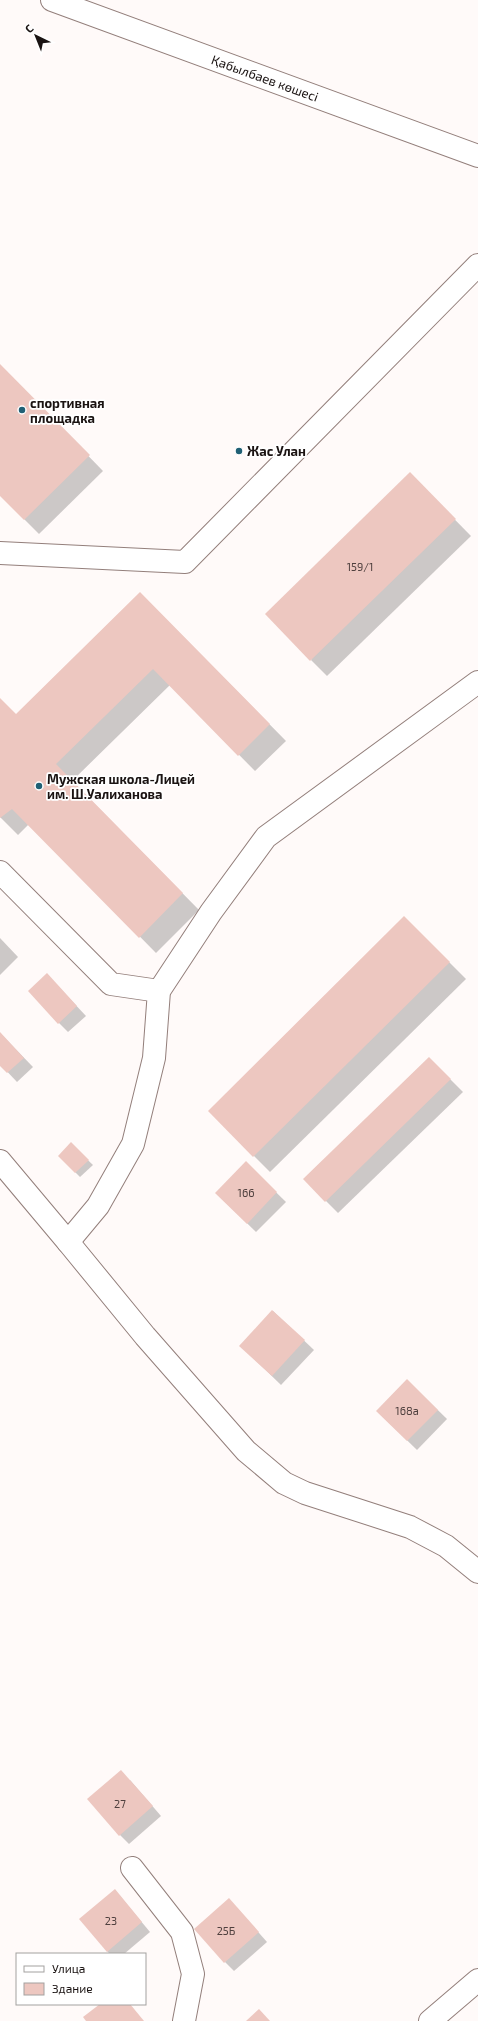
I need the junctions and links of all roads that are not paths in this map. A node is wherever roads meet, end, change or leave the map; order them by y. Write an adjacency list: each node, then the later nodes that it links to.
1 (52, 0): 2 (main road, Қабылбаев көшесі)
2 (77, 4): 3 (main road, Қабылбаев көшесі)
3 (478, 156)
4 (478, 265): 5 (main road)
5 (0, 553)
6 (478, 682): 8 (main road)
7 (0, 872): 8 (main road)
8 (159, 992): 10 (main road)
9 (0, 1161): 10 (main road)
10 (68, 1242): 11 (main road)
11 (478, 1572)
12 (132, 1868): 14 (main road)
13 (478, 1980): 15 (main road)
14 (184, 2021)
15 (430, 2021)

